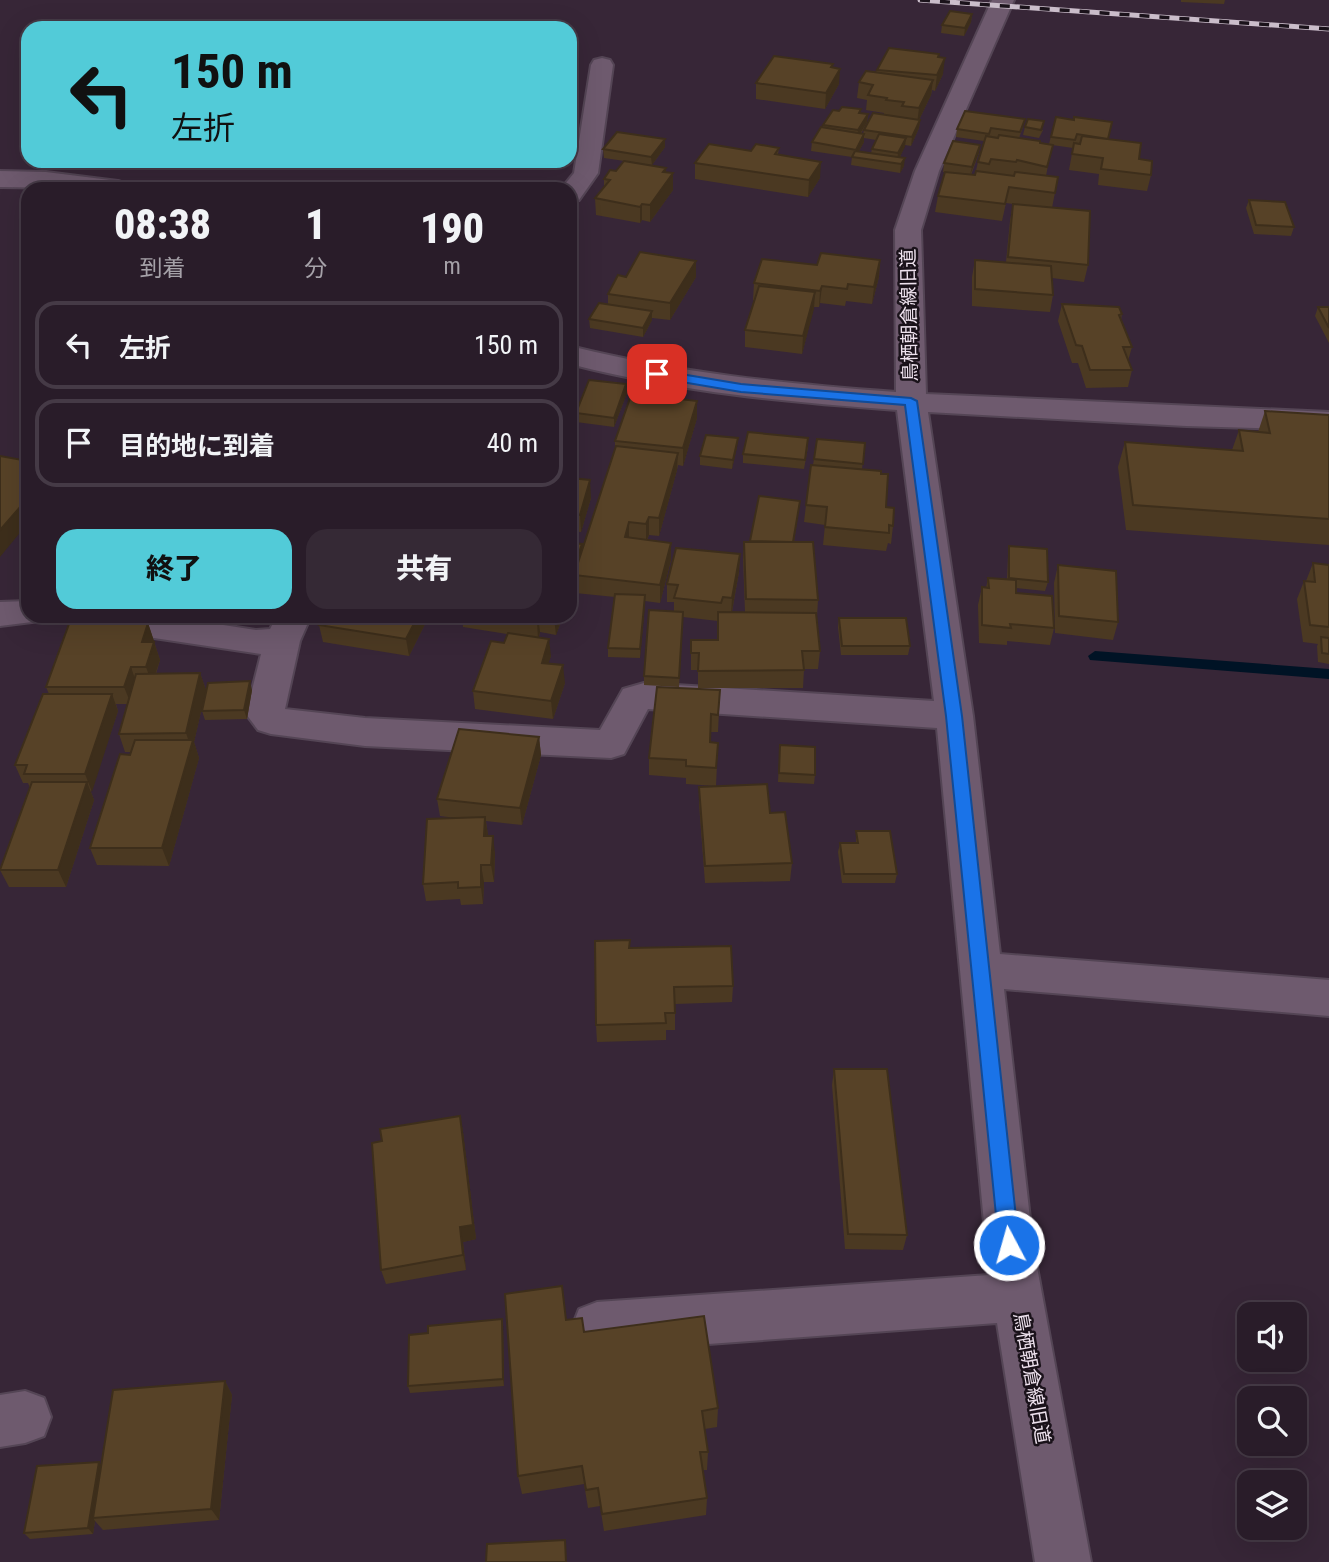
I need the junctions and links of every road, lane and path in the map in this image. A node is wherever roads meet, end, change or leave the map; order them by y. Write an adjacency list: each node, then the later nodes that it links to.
1 (1003, 0): 7 (street, 鳥栖朝倉線旧道)
2 (602, 65): 5 (street)
3 (0, 179): 4 (street)
4 (65, 182)
5 (577, 185)
6 (577, 357): 7 (street)
7 (911, 401): 8 (street); 13 (street, 鳥栖朝倉線旧道)
8 (1329, 421)
9 (21, 613): 10 (street)
10 (0, 614)
11 (133, 623): 12 (street)
12 (288, 629): 13 (street)
13 (954, 716): 14 (street, 鳥栖朝倉線旧道)
14 (981, 970): 15 (street); 16 (street, 鳥栖朝倉線旧道)
15 (1329, 999)
16 (1018, 1297): 17 (street); 18 (street, 鳥栖朝倉線旧道)
17 (597, 1327)
18 (1063, 1562)

